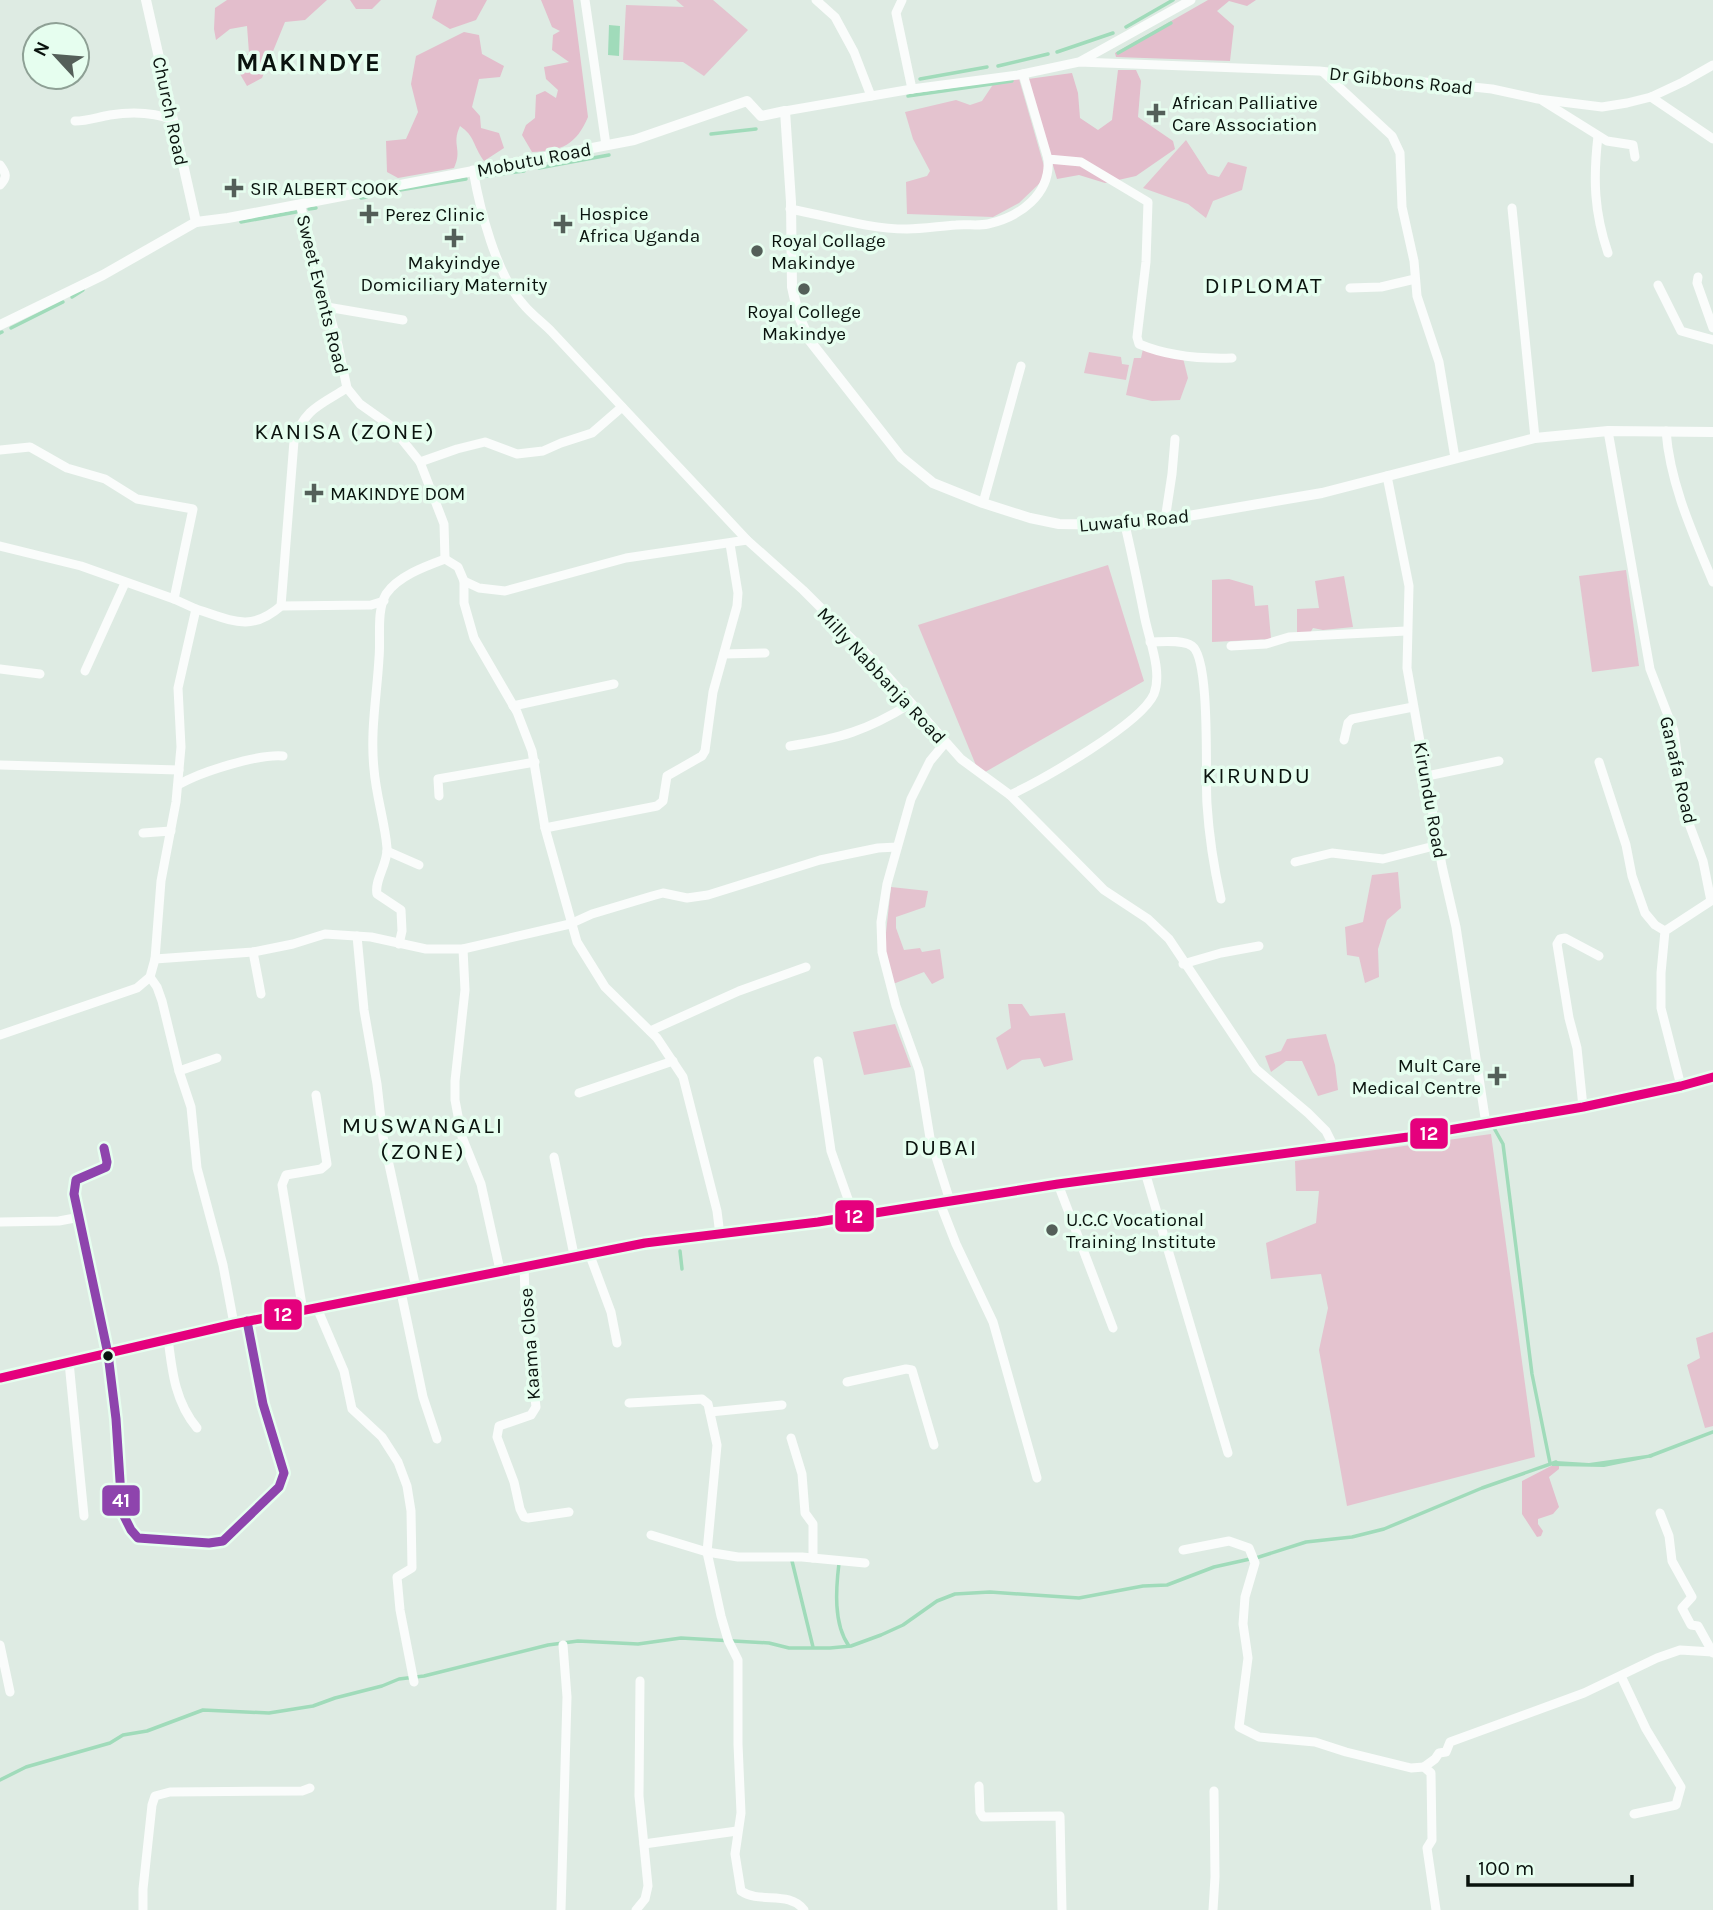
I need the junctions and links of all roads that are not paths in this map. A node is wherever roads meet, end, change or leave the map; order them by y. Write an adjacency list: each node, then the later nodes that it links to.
1 (146, 0): 15 (street, Church Road)
2 (585, 0): 19 (street)
3 (816, 0): 11 (street)
4 (902, 0): 10 (street)
5 (1191, 0): 6 (street)
6 (1079, 62): 8 (street, Dr Gibbons Road); 9 (street, Mobutu Road)
7 (1713, 65): 12 (street, Dr Gibbons Road)
8 (1323, 72): 13 (street, Dr Gibbons Road); 31 (street)
9 (1023, 74): 10 (street, Mobutu Road); 21 (street)
10 (912, 89): 11 (street, Mobutu Road)
11 (871, 96): 14 (street, Mobutu Road)
12 (1651, 96): 13 (street, Dr Gibbons Road); 18 (street)
13 (1538, 99): 17 (street)
14 (785, 111): 19 (street, Mobutu Road); 27 (street, Luwafu Road)
15 (173, 120): 16 (street); 28 (street, Church Road)
16 (75, 121)
17 (1598, 136): 20 (street); 29 (street)
18 (1713, 139)
19 (606, 145): 23 (street, Mobutu Road)
20 (1635, 157)
21 (1048, 159): 27 (street); 39 (street)
22 (0, 164): 24 (street)
23 (473, 170): 25 (street, Mobutu Road); 42 (street, Milly Nabbanja Road)
24 (0, 185)
25 (300, 204): 28 (street, Mobutu Road); 34 (street, Sweet Events Road)
26 (1512, 208): 46 (street)
27 (790, 209): 52 (street, Luwafu Road)
28 (196, 222): 36 (street, Mobutu Road)
29 (1608, 253)
30 (1698, 277): 37 (street)
31 (1415, 279): 33 (street); 49 (street)
32 (1658, 285): 38 (street)
33 (1350, 288)
34 (327, 307): 35 (street); 41 (street, Sweet Events Road)
35 (403, 320)
36 (0, 325)
37 (1713, 328)
38 (1713, 340)
39 (1232, 358)
40 (1021, 366): 52 (street)
41 (347, 388): 50 (street, Sweet Events Road); 64 (street)
42 (622, 407): 50 (street); 55 (street, Milly Nabbanja Road)
43 (1608, 431): 44 (street, Luwafu Road); 46 (street, Luwafu Road); 100 (street, Ganafa Road)
44 (1665, 431): 45 (street, Luwafu Road); 60 (street)
45 (1713, 432)
46 (1535, 438): 49 (street, Luwafu Road)
47 (1175, 439): 53 (street)
48 (0, 450): 62 (street)
49 (1455, 458): 51 (street, Luwafu Road)
50 (420, 462): 58 (street, Sweet Events Road)
51 (1387, 476): 53 (street, Luwafu Road); 66 (street, Kirundu Road)
52 (983, 503): 54 (street, Luwafu Road)
53 (1165, 520): 54 (street, Luwafu Road)
54 (1125, 525): 67 (street)
55 (747, 540): 56 (street); 75 (street, Milly Nabbanja Road)
56 (730, 544): 59 (street); 70 (street)
57 (0, 546): 61 (street)
58 (445, 559): 59 (street); 63 (street)
59 (464, 581): 76 (street)
60 (1713, 582)
61 (125, 583): 62 (street); 72 (street)
62 (174, 598): 65 (street)
63 (384, 601): 64 (street); 96 (street)
64 (281, 606): 65 (street)
65 (196, 609): 86 (street)
66 (1406, 631): 68 (street); 77 (street, Kirundu Road)
67 (1150, 642): 89 (street); 99 (street)
68 (1231, 646)
69 (765, 653): 70 (street)
70 (724, 654): 91 (street)
71 (0, 669): 73 (street)
72 (85, 671)
73 (40, 674)
74 (614, 684): 76 (street)
75 (910, 704): 79 (street, Milly Nabbanja Road); 80 (street)
76 (513, 706): 83 (street)
77 (1413, 707): 78 (street); 87 (street, Kirundu Road)
78 (1344, 740)
79 (945, 743): 89 (street, Milly Nabbanja Road); 95 (street)
80 (790, 746)
81 (283, 756): 88 (street)
82 (1499, 761): 87 (street)
83 (535, 762): 90 (street); 91 (street)
84 (1599, 762): 102 (street)
85 (0, 765): 86 (street)
86 (179, 770): 88 (street)
87 (1427, 776): 94 (street, Kirundu Road)
88 (178, 785): 92 (street)
89 (1010, 795): 110 (street, Milly Nabbanja Road)
90 (439, 796)
91 (545, 828): 101 (street)
92 (171, 831): 93 (street); 109 (street)
93 (143, 833)
94 (1438, 845): 97 (street); 125 (street, Kirundu Road)
95 (897, 847): 101 (street); 131 (street)
96 (387, 851): 98 (street); 104 (street)
97 (1295, 862)
98 (419, 865)
99 (1221, 900)
100 (1712, 901): 102 (street, Ganafa Road)
101 (570, 924): 106 (street); 114 (street)
102 (1665, 931): 121 (street)
103 (357, 936): 104 (street); 107 (street); 140 (street)
104 (399, 944): 106 (street)
105 (1259, 946): 110 (street)
106 (463, 949): 139 (street)
107 (253, 952): 109 (street); 113 (street)
108 (1599, 956): 124 (street)
109 (155, 959): 112 (street)
110 (1183, 964): 126 (street, Milly Nabbanja Road)
111 (806, 967): 114 (street)
112 (150, 977): 115 (street); 119 (street)
113 (261, 994)
114 (650, 1031): 117 (street)
115 (0, 1035)
116 (217, 1058): 119 (street)
117 (673, 1061): 122 (street); 135 (street)
118 (818, 1061): 132 (street)
119 (178, 1071): 144 (street)
120 (1713, 1077): 121 (main road)
121 (1681, 1086): 124 (main road)
122 (579, 1093)
123 (316, 1096): 143 (street)
124 (1583, 1107): 125 (main road)
125 (1486, 1124): 126 (main road)
126 (1334, 1147): 129 (main road)
127 (104, 1148): 133 (street)
128 (554, 1157): 137 (street)
129 (1145, 1172): 130 (main road); 159 (street)
130 (1058, 1184): 131 (main road); 145 (street)
131 (945, 1202): 132 (main road); 160 (street)
132 (855, 1216): 135 (main road)
133 (80, 1217): 134 (street); 148 (street)
134 (0, 1222)
135 (720, 1235): 136 (main road)
136 (589, 1253): 137 (main road); 147 (street)
137 (575, 1255): 138 (main road)
138 (524, 1266): 139 (main road); 161 (street, Kaama Close)
139 (500, 1270): 140 (main road)
140 (416, 1288): 141 (main road)
141 (401, 1292): 142 (main road); 157 (street)
142 (317, 1308): 143 (main road); 174 (street)
143 (303, 1311): 144 (main road)
144 (240, 1323): 146 (main road); 148 (street)
145 (1113, 1328)
146 (168, 1338): 148 (main road); 155 (street)
147 (617, 1343)
148 (108, 1354): 149 (main road)
149 (69, 1363): 150 (main road); 163 (street)
150 (0, 1378)
151 (847, 1382): 158 (street)
152 (629, 1403): 154 (street)
153 (782, 1405): 154 (street)
154 (710, 1412): 166 (street)
155 (197, 1428)
156 (791, 1438): 167 (street)
157 (437, 1439)
158 (934, 1445)
159 (1228, 1453)
160 (1037, 1478)
161 (569, 1511)
162 (1660, 1513): 171 (street)
163 (84, 1516)
164 (651, 1535): 166 (street)
165 (1183, 1550): 176 (street)
166 (707, 1552): 167 (street); 181 (street)
167 (813, 1558): 168 (street)
168 (865, 1563)
169 (0, 1645): 175 (street)
170 (563, 1645): 184 (street)
171 (1713, 1653): 172 (street)
172 (1621, 1676): 176 (street); 180 (street)
173 (639, 1681): 182 (street)
174 (414, 1682)
175 (10, 1692)
176 (1424, 1767): 189 (street)
177 (979, 1786): 187 (street)
178 (310, 1788): 183 (street)
179 (1214, 1791): 188 (street)
180 (1634, 1814)
181 (737, 1831): 182 (street); 186 (street)
182 (644, 1844): 185 (street)
183 (143, 1910)
184 (561, 1910)
185 (636, 1910)
186 (804, 1910)
187 (1062, 1910)
188 (1213, 1910)
189 (1436, 1910)

